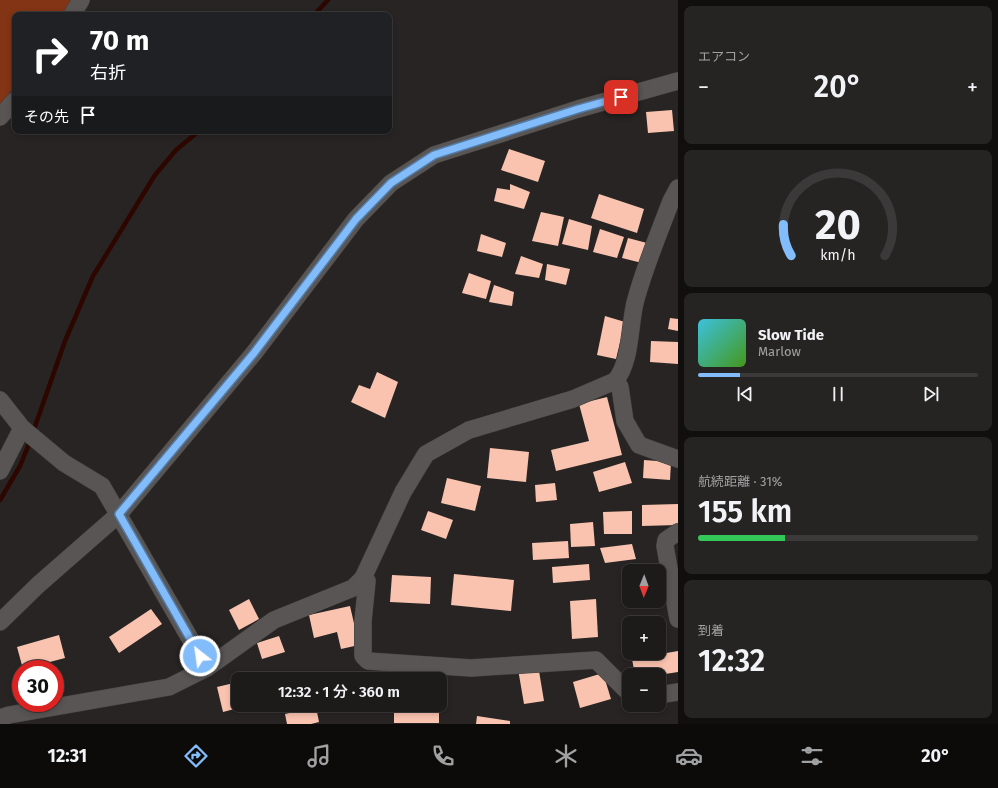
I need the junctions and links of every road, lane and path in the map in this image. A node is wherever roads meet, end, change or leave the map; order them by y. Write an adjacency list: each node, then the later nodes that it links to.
1 (81, 0): 2 (street)
2 (74, 12)
3 (678, 81): 12 (street)
4 (12, 103): 5 (street)
5 (0, 117)
6 (678, 188): 7 (street)
7 (615, 381): 10 (street); 14 (street)
8 (0, 400): 9 (street)
9 (22, 428): 11 (street); 12 (street)
10 (678, 459)
11 (0, 471)
12 (119, 514): 16 (street); 17 (street)
13 (678, 532): 15 (street)
14 (363, 578): 17 (street); 18 (street)
15 (678, 619)
16 (0, 622)
17 (207, 668): 21 (street)
18 (622, 686)
19 (678, 692): 20 (street)
20 (666, 694)
21 (0, 718)

